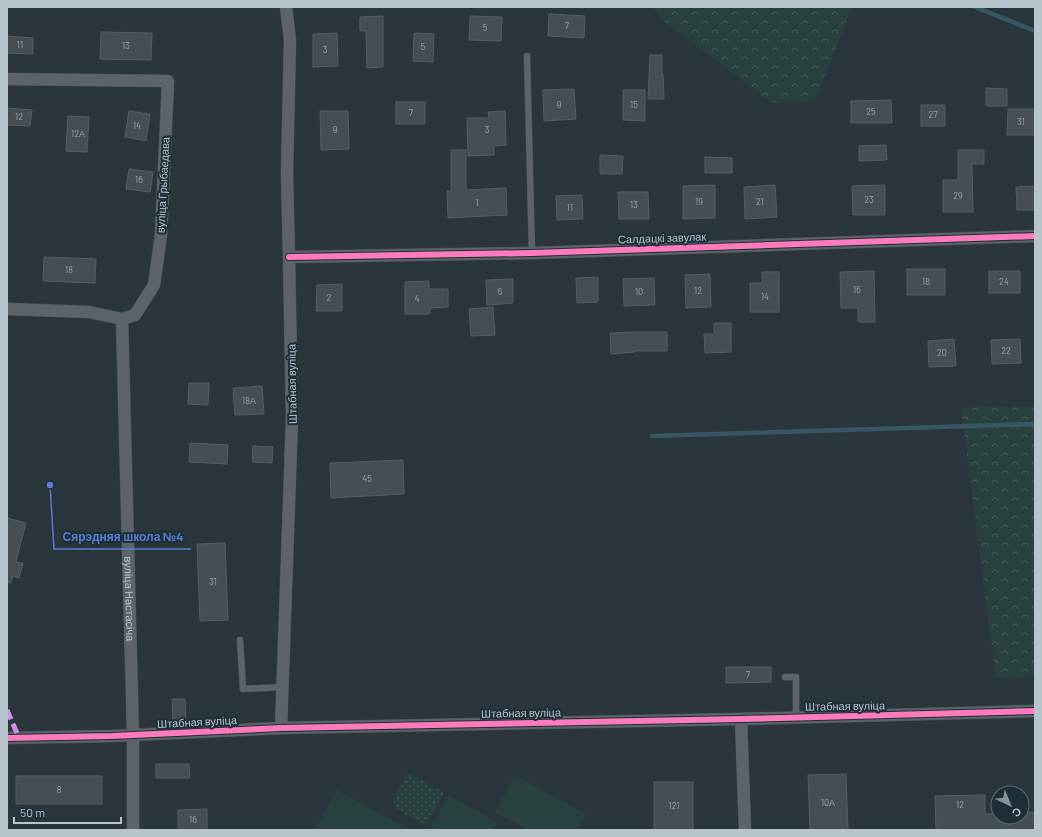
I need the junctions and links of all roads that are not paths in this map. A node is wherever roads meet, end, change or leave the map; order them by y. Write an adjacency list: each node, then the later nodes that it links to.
1 (286, 7): 6 (street, Штабная вуліца)
2 (527, 56): 5 (lane)
3 (7, 79): 8 (street, вуліца Грыбаедава)
4 (1035, 236): 5 (street, Салдацкі завулак)
5 (532, 253): 6 (street, Салдацкі завулак)
6 (290, 257): 11 (street, Штабная вуліца)
7 (7, 309): 8 (street)
8 (122, 319): 16 (street, вуліца Настасіча)
9 (240, 640): 11 (lane)
10 (785, 677): 13 (lane)
11 (283, 687): 15 (street, Штабная вуліца)
12 (1035, 711): 13 (street, Штабная вуліца)
13 (796, 718): 14 (street, Штабная вуліца)
14 (741, 719): 15 (street, Штабная вуліца); 19 (street)
15 (282, 728): 16 (street, Штабная вуліца)
16 (133, 735): 17 (street, Штабная вуліца); 18 (street, вуліца Настасіча)
17 (7, 738)
18 (133, 830)
19 (745, 830)

